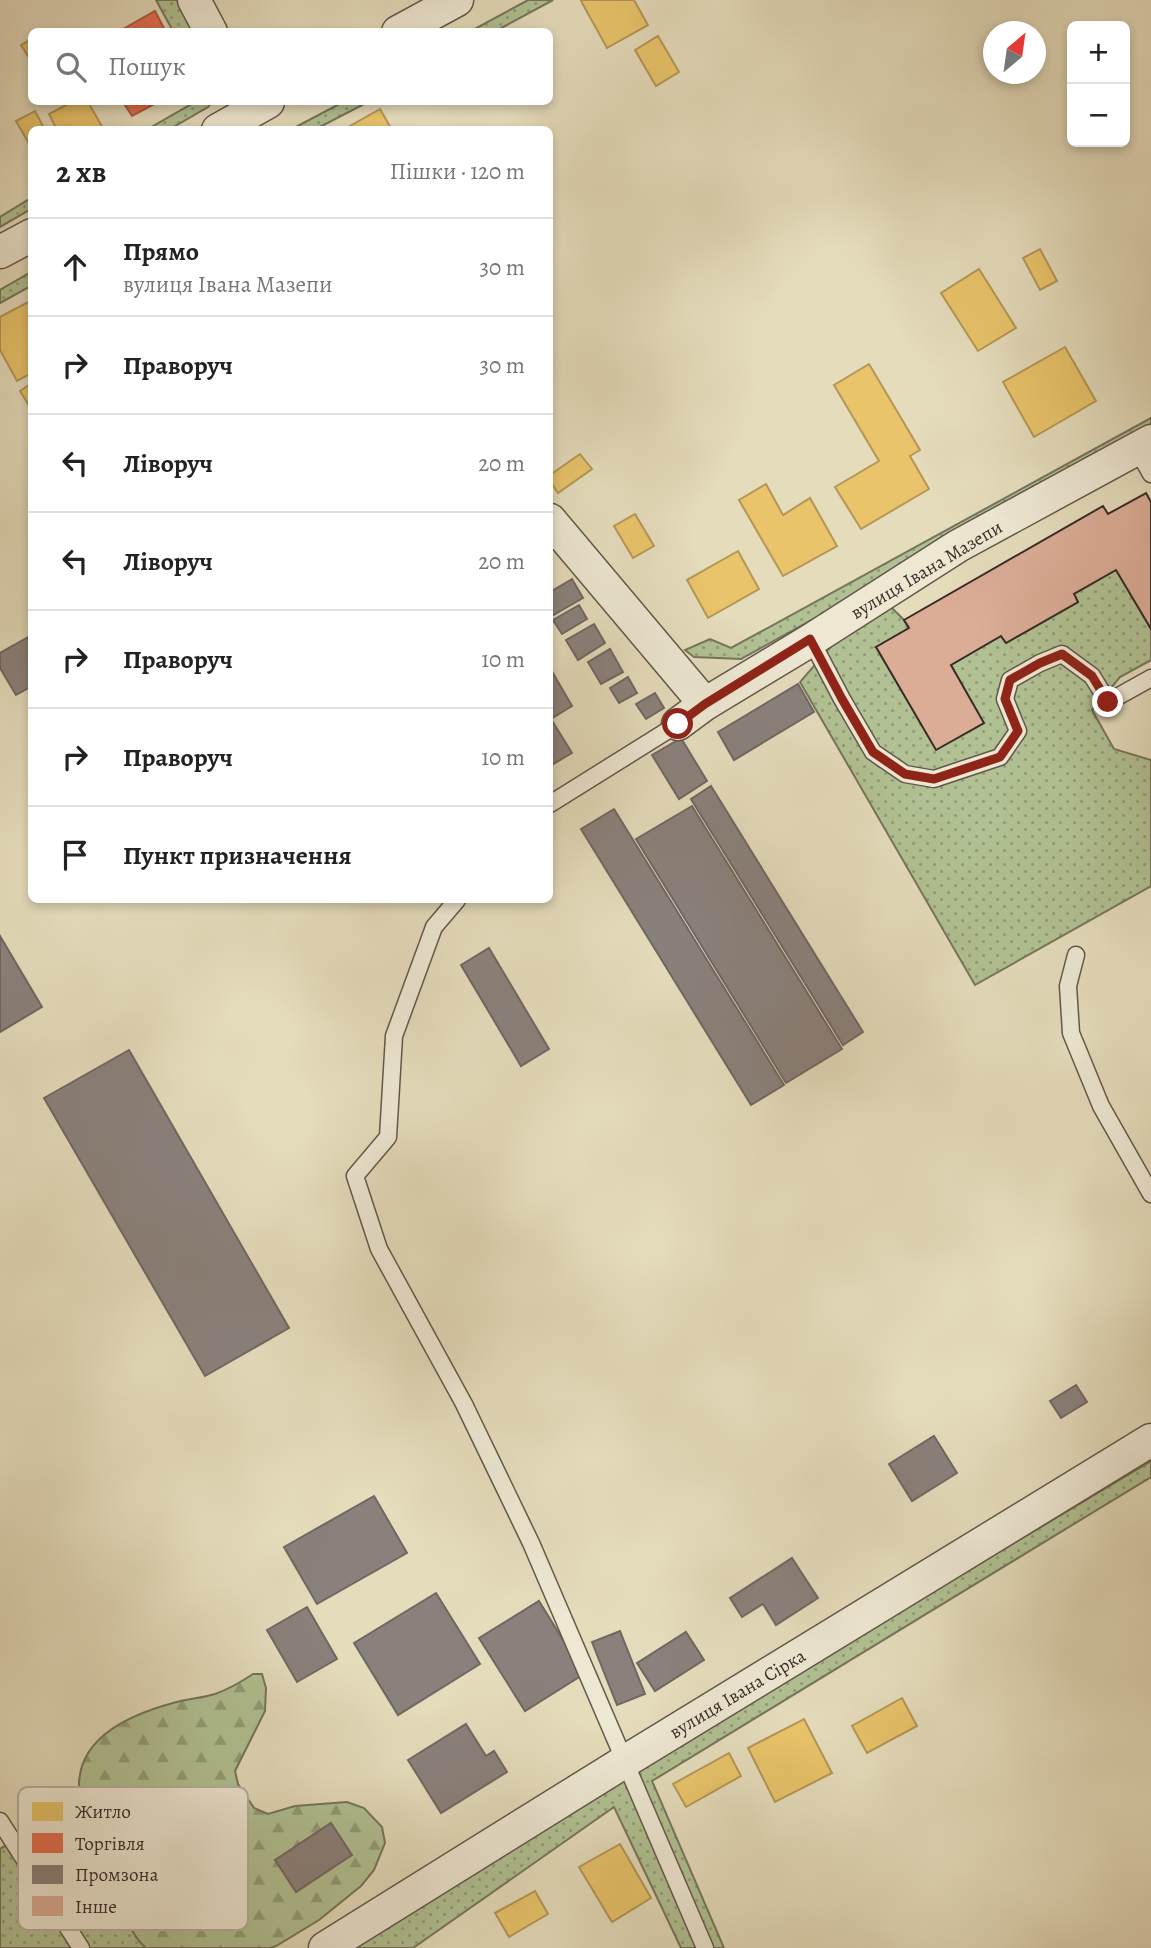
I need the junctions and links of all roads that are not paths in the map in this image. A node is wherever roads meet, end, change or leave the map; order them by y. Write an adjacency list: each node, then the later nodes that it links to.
1 (194, 0): 3 (street)
2 (457, 0): 4 (street)
3 (209, 28)
4 (405, 28)
5 (255, 105): 6 (street)
6 (224, 126)
7 (28, 237): 8 (street)
8 (0, 253)
9 (1146, 455): 11 (street, вулиця Івана Мазепи)
10 (553, 524): 13 (street)
11 (810, 639): 12 (lane); 13 (street, вулиця Івана Мазепи)
12 (1151, 678)
13 (705, 704): 14 (street, вулиця Івана Мазепи)
14 (678, 724): 15 (lane)
15 (553, 802)
16 (454, 903): 20 (lane)
17 (1076, 955): 18 (lane)
18 (1151, 1194)
19 (1151, 1440): 20 (street, вулиця Івана Сірка)
20 (624, 1762): 25 (street, вулиця Івана Сірка); 26 (lane)
21 (0, 1821): 22 (lane)
22 (18, 1849)
23 (70, 1930): 24 (lane)
24 (81, 1948)
25 (324, 1948)
26 (705, 1948)

